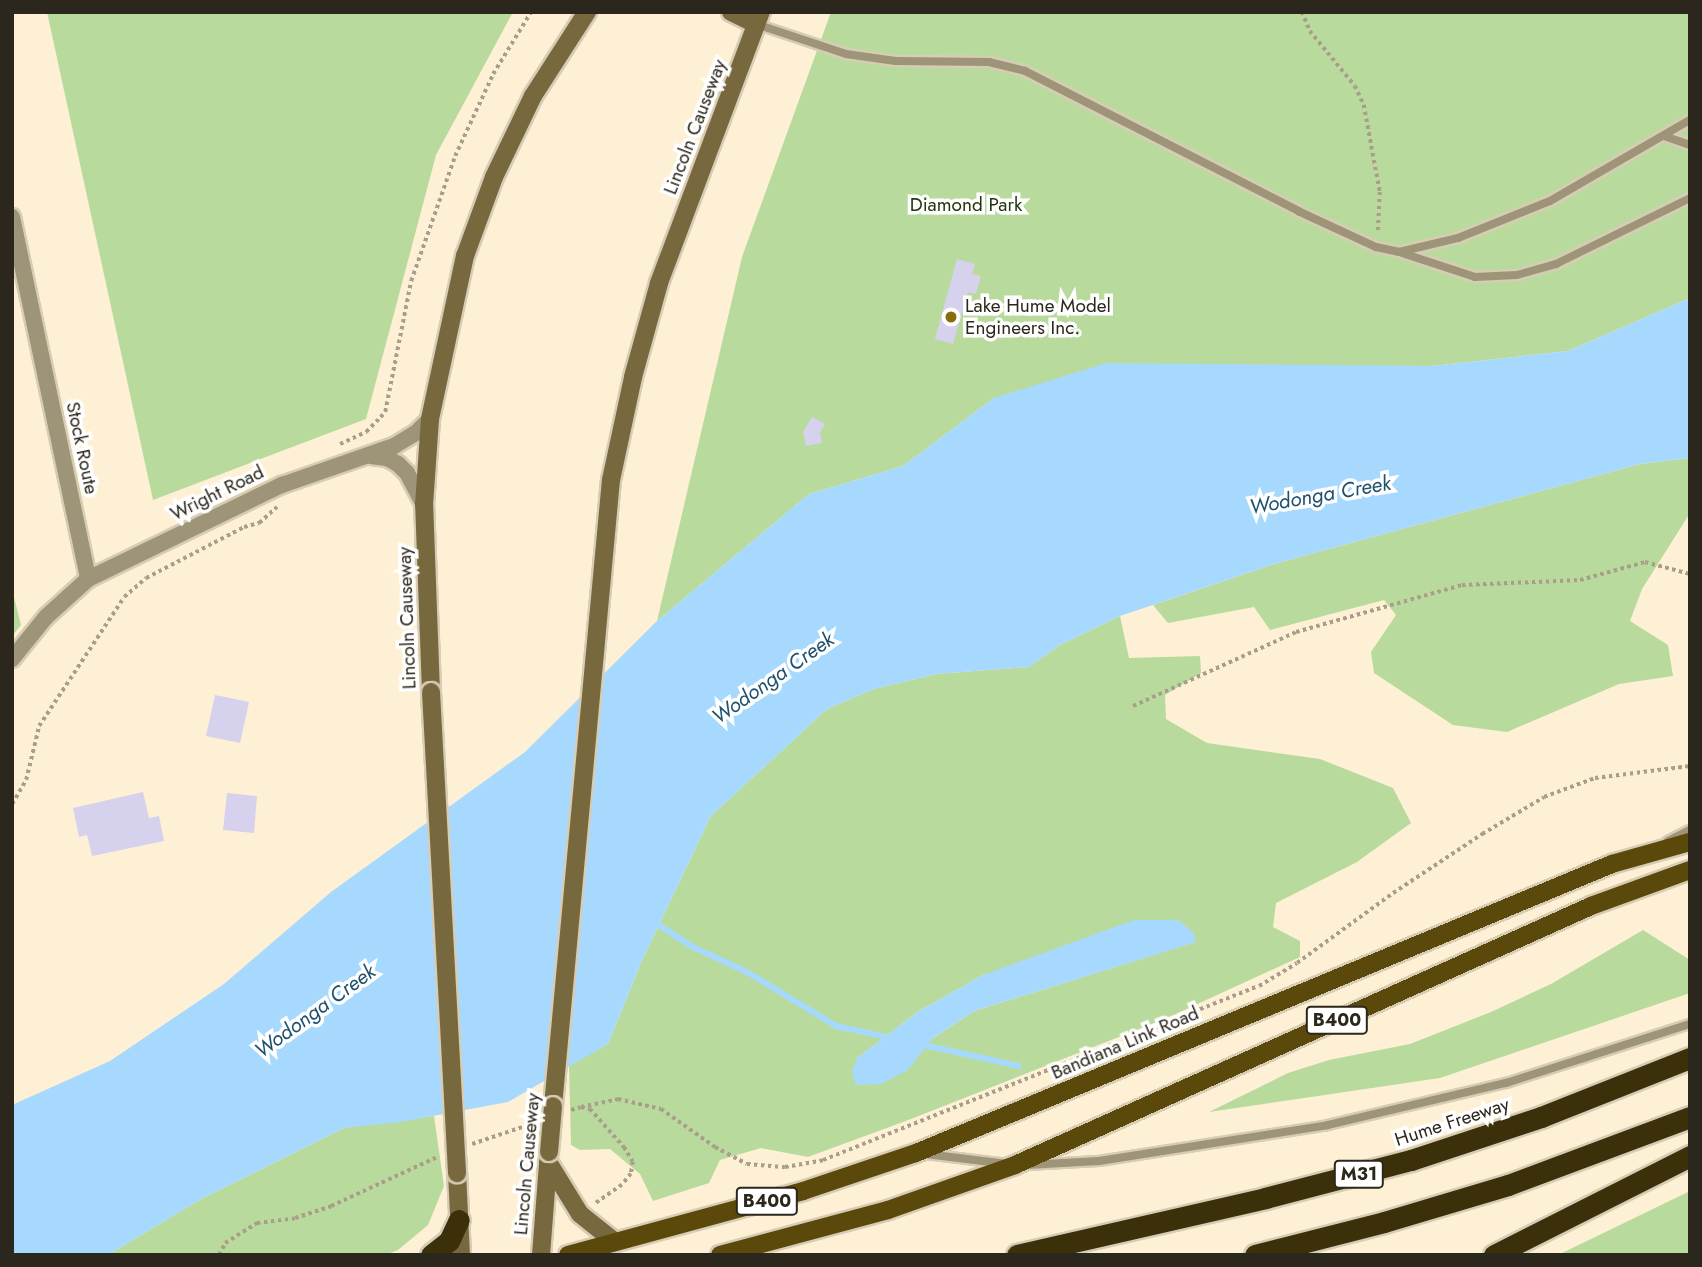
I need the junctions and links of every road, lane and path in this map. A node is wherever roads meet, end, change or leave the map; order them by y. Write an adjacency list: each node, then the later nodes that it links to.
1 (531, 12): 14 (path)
2 (587, 12): 13 (main road, Lincoln Causeway)
3 (731, 12): 5 (main road)
4 (1302, 12): 11 (path)
5 (759, 18): 11 (lane); 34 (main road, Lincoln Causeway, bridge)
6 (1690, 120): 7 (lane)
7 (1664, 136): 8 (lane); 12 (lane)
8 (1690, 145)
9 (1690, 198): 12 (lane)
10 (12, 217): 19 (street, Stock Route)
11 (1376, 247): 12 (lane)
12 (1399, 252)
13 (430, 419): 15 (street, Wright Road); 17 (main road, Lincoln Causeway)
14 (331, 449)
15 (369, 456): 16 (street, Wright Road); 17 (street)
16 (282, 485): 19 (street, Wright Road); 23 (path)
17 (424, 505): 36 (main road, Lincoln Causeway, bridge)
18 (1690, 574): 21 (path)
19 (88, 579): 20 (street)
20 (12, 659)
21 (1133, 706)
22 (1690, 766): 30 (path)
23 (12, 804)
24 (1690, 830): 26 (lane)
25 (1690, 842): 26 (main road, Bandiana Link Road / B400)
26 (1653, 850): 32 (main road, Bandiana Link Road / B400)
27 (1690, 870): 35 (main road, B400)
28 (1690, 1024): 35 (lane)
29 (1690, 1058): 43 (highway, Hume Freeway / M31)
30 (581, 1107)
31 (1690, 1117): 44 (highway)
32 (916, 1153): 35 (lane); 37 (main road, Bandiana Link Road / B400)
33 (1690, 1156): 45 (highway)
34 (549, 1157): 37 (main road); 40 (main road, Lincoln Causeway)
35 (1015, 1164): 42 (main road, B400)
36 (459, 1220): 38 (highway); 39 (main road, Lincoln Causeway)
37 (615, 1242): 41 (main road, Bandiana Link Road / B400)
38 (431, 1255)
39 (461, 1255)
40 (541, 1255)
41 (568, 1255)
42 (720, 1255)
43 (1017, 1255)
44 (1255, 1255)
45 (1494, 1255)

